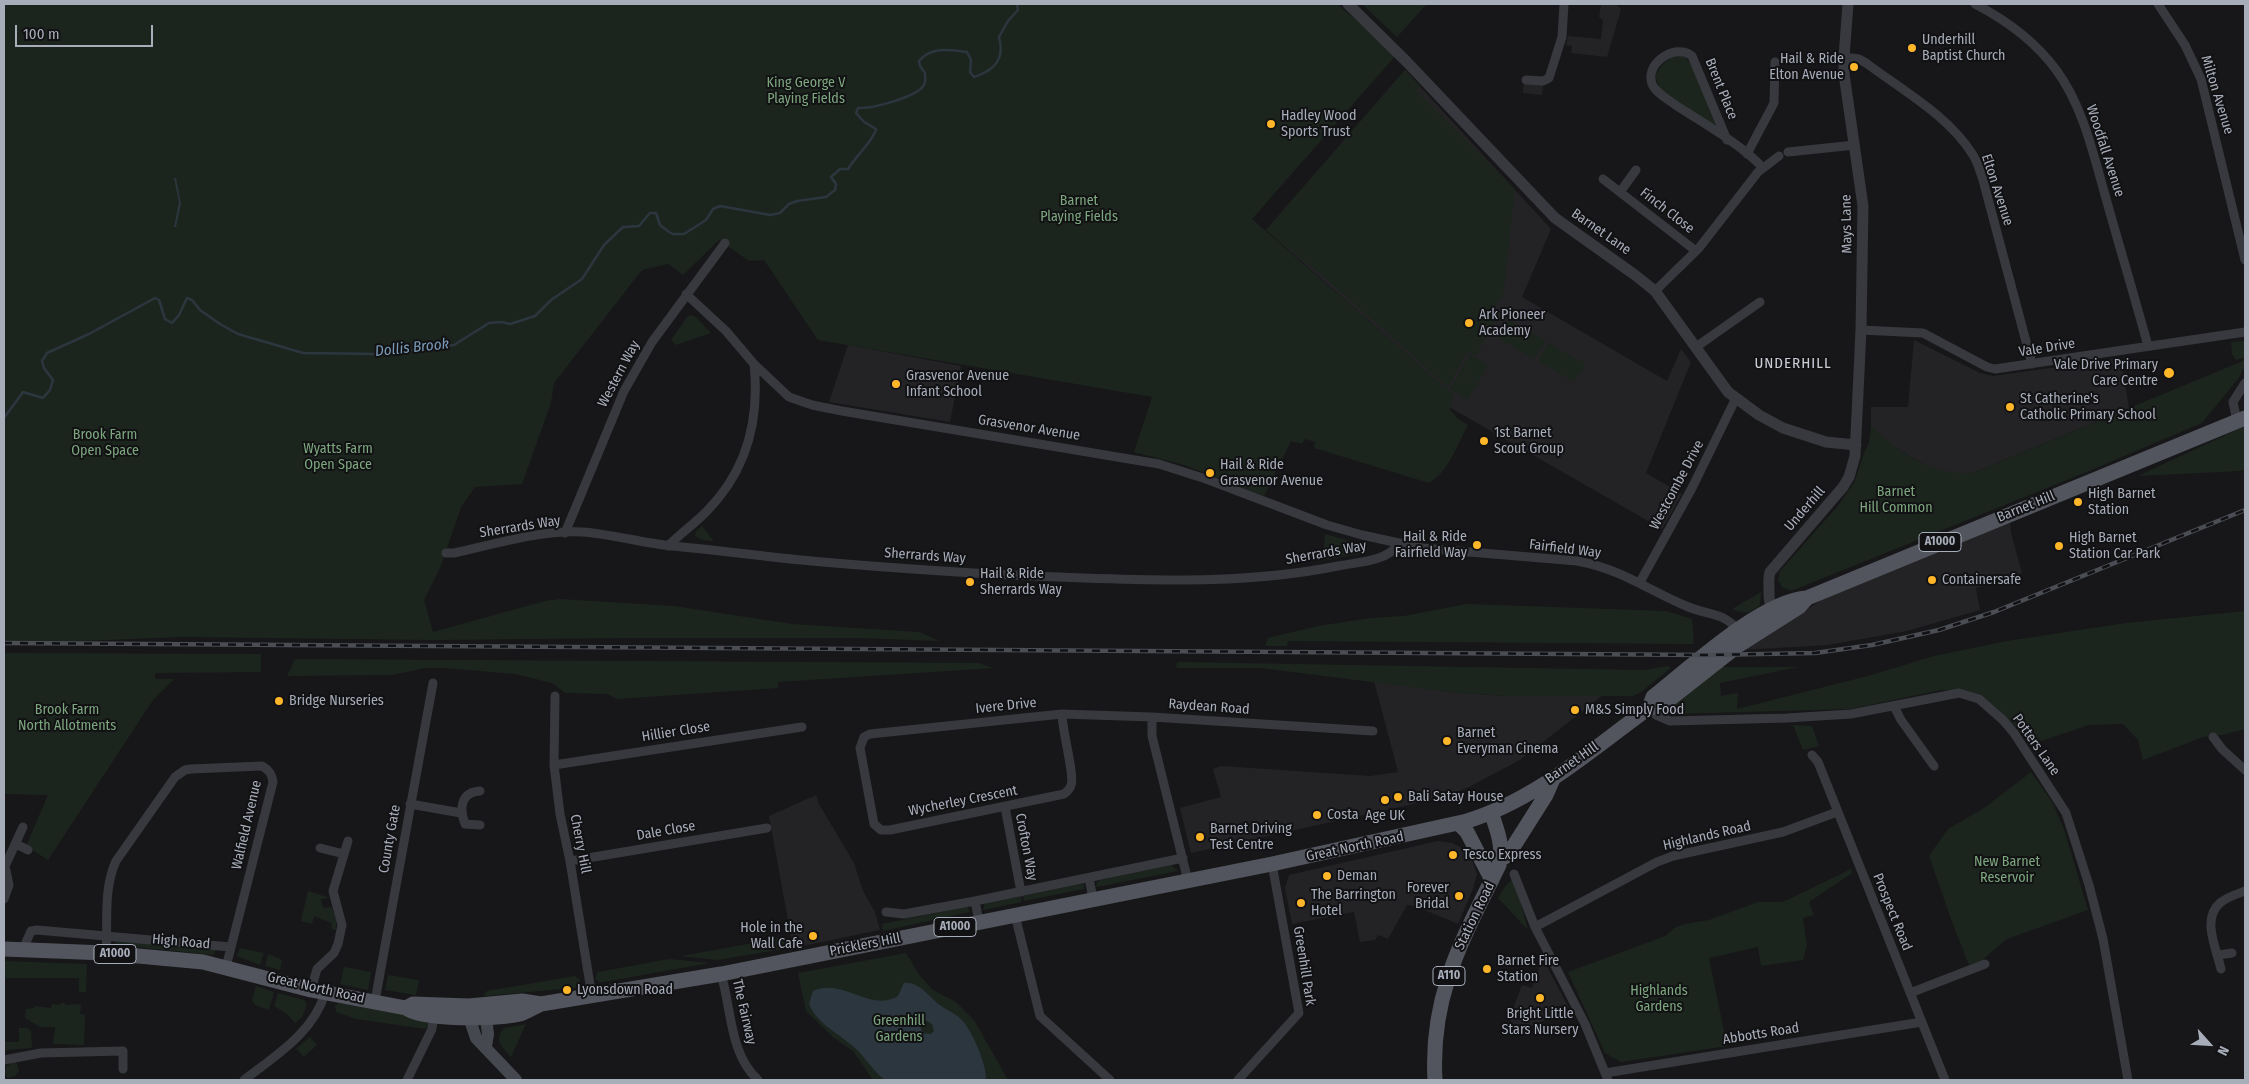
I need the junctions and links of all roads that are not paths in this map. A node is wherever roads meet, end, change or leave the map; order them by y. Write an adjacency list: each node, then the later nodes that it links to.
1 (1348, 4): 19 (street, Barnet Lane)
2 (1564, 4): 8 (street)
3 (1848, 4): 6 (street, Mays Lane)
4 (1975, 4): 24 (street, Woodfall Avenue)
5 (2158, 4): 18 (street, Milton Avenue)
6 (1844, 57): 10 (street, Mays Lane); 27 (street, Elton Avenue)
7 (1774, 62): 11 (street)
8 (1526, 80)
9 (1727, 140): 9 (street, Brent Place); 11 (street, Brent Place)
10 (1855, 145): 12 (street); 22 (street, Mays Lane)
11 (1748, 154): 12 (street, Brent Place)
12 (1762, 167): 17 (street)
13 (1636, 170): 15 (street, Finch Close)
14 (1603, 179): 15 (street, Finch Close)
15 (1620, 192): 17 (street, Finch Close)
16 (725, 244): 20 (street, Western Way)
17 (1696, 252): 19 (street)
18 (2245, 260)
19 (1655, 291): 25 (street, Barnet Lane)
20 (686, 294): 26 (street, Grasvenor Avenue); 32 (street, Western Way)
21 (1760, 302): 25 (street)
22 (1861, 330): 27 (street, Vale Drive); 31 (street, Mays Lane)
23 (2245, 332): 24 (street, Vale Drive)
24 (2148, 346): 27 (street, Vale Drive)
25 (1696, 347): 29 (street, Barnet Lane)
26 (754, 364): 33 (street, Grasvenor Avenue); 34 (street)
27 (2032, 364)
28 (2245, 383): 30 (street)
29 (1736, 398): 31 (street, Barnet Lane); 36 (street, Westcombe Drive)
30 (2241, 420): 37 (main road, Barnet Hill / A1000)
31 (1856, 445): 37 (street, Underhill)
32 (565, 533): 34 (street, Sherrards Way); 35 (street, Sherrards Way)
33 (1399, 544): 34 (street, Sherrards Way); 36 (street, Fairfield Way)
34 (668, 546)
35 (446, 552)
36 (1640, 582): 38 (street, Fairfield Way)
37 (1779, 610): 38 (main road, Barnet Hill / A1000); 39 (main road, Barnet Hill / A1000)
38 (1740, 631): 39 (street); 40 (street); 44 (main road, Barnet Hill / A1000)
39 (1757, 633): 40 (main road, Barnet Hill / A1000)
40 (1736, 647): 44 (main road, Barnet Hill / A1000)
41 (433, 683): 57 (street, County Gate)
42 (555, 696): 52 (street, Cherry Hill)
43 (1894, 706): 44 (street, Potters Lane); 53 (street); 117 (street, Potters Lane)
44 (1649, 708): 55 (main road, Barnet Hill / A1000)
45 (1062, 714): 46 (street, Ivere Drive); 49 (street, Ivere Drive); 58 (street, Wycherley Crescent)
46 (1152, 717): 48 (street, Raydean Road); 71 (street, Raydean Road)
47 (802, 727): 52 (street, Hillier Close)
48 (1373, 731)
49 (864, 737): 58 (street, Wycherley Crescent)
50 (2213, 737): 54 (street)
51 (1812, 755): 60 (street, Prospect Road)
52 (554, 766): 73 (street, Cherry Hill)
53 (1934, 766)
54 (2245, 770)
55 (1552, 779): 59 (main road, Barnet Hill / A1000); 72 (main road, A110)
56 (480, 791): 61 (street)
57 (410, 804): 61 (street); 102 (street, County Gate)
58 (1005, 807): 80 (street, Crofton Way)
59 (1491, 812): 62 (main road, Great North Road / A1000); 72 (main road)
60 (1837, 812): 87 (street, Highlands Road); 100 (street, Prospect Road)
61 (461, 813): 63 (street)
62 (1458, 823): 74 (main road, Great North Road / A1000); 77 (main road)
63 (480, 825)
64 (23, 826): 67 (street)
65 (766, 828): 73 (street, Dale Close)
66 (348, 841): 70 (street)
67 (16, 844): 69 (street); 82 (street)
68 (320, 848): 70 (street)
69 (28, 850)
70 (344, 854): 99 (street)
71 (1183, 858): 76 (street); 78 (street, Raydean Road)
72 (1501, 859): 77 (main road, Station Road / A110)
73 (570, 861): 101 (street, Cherry Hill)
74 (1272, 864): 78 (main road, Great North Road / A1000); 114 (street, Greenhill Park)
75 (1514, 874): 87 (street)
76 (1088, 878): 80 (street); 81 (street)
77 (1492, 880): 115 (main road, Station Road / A110)
78 (1188, 881): 81 (main road, Pricklers Hill / A1000)
79 (2245, 890): 94 (street)
80 (1021, 892): 83 (street)
81 (1094, 898): 85 (main road, Pricklers Hill / A1000)
82 (4, 899)
83 (975, 901): 84 (street); 86 (street)
84 (886, 912)
85 (1015, 915): 86 (main road, Pricklers Hill / A1000); 113 (street)
86 (979, 922): 98 (main road, Pricklers Hill / A1000)
87 (1535, 927): 108 (street)
88 (107, 936): 89 (street, High Road); 89 (street, Walfield Avenue); 91 (street, High Road); 92 (street, Walfield Avenue)
89 (232, 947): 96 (street, Walfield Avenue)
90 (4, 948): 91 (main road, High Road / A1000)
91 (23, 949): 92 (main road, High Road / A1000)
92 (106, 953): 96 (main road, High Road / A1000)
93 (2232, 953): 94 (street)
94 (2218, 956): 97 (street)
95 (1985, 964): 100 (street)
96 (226, 967): 99 (main road, Great North Road / A1000)
97 (2221, 969)
98 (721, 974): 101 (main road, Pricklers Hill / A1000); 112 (street, The Fairway)
99 (318, 991): 102 (main road, Great North Road / A1000); 109 (street)
100 (1910, 993): 105 (street, Prospect Road)
101 (592, 997): 104 (main road, Pricklers Hill / A1000)
102 (375, 1001): 103 (main road, Great North Road / A1000)
103 (435, 1011): 104 (main road, Great North Road / A1000); 110 (street)
104 (477, 1011): 111 (main road)
105 (1922, 1022): 108 (street, Abbotts Road); 116 (street, Prospect Road)
106 (4, 1060): 107 (street)
107 (124, 1069)
108 (1606, 1077)
109 (244, 1080)
110 (408, 1080)
111 (516, 1080)
112 (758, 1080)
113 (1110, 1080)
114 (1238, 1080)
115 (1435, 1080)
116 (1945, 1080)
117 (2128, 1080)

